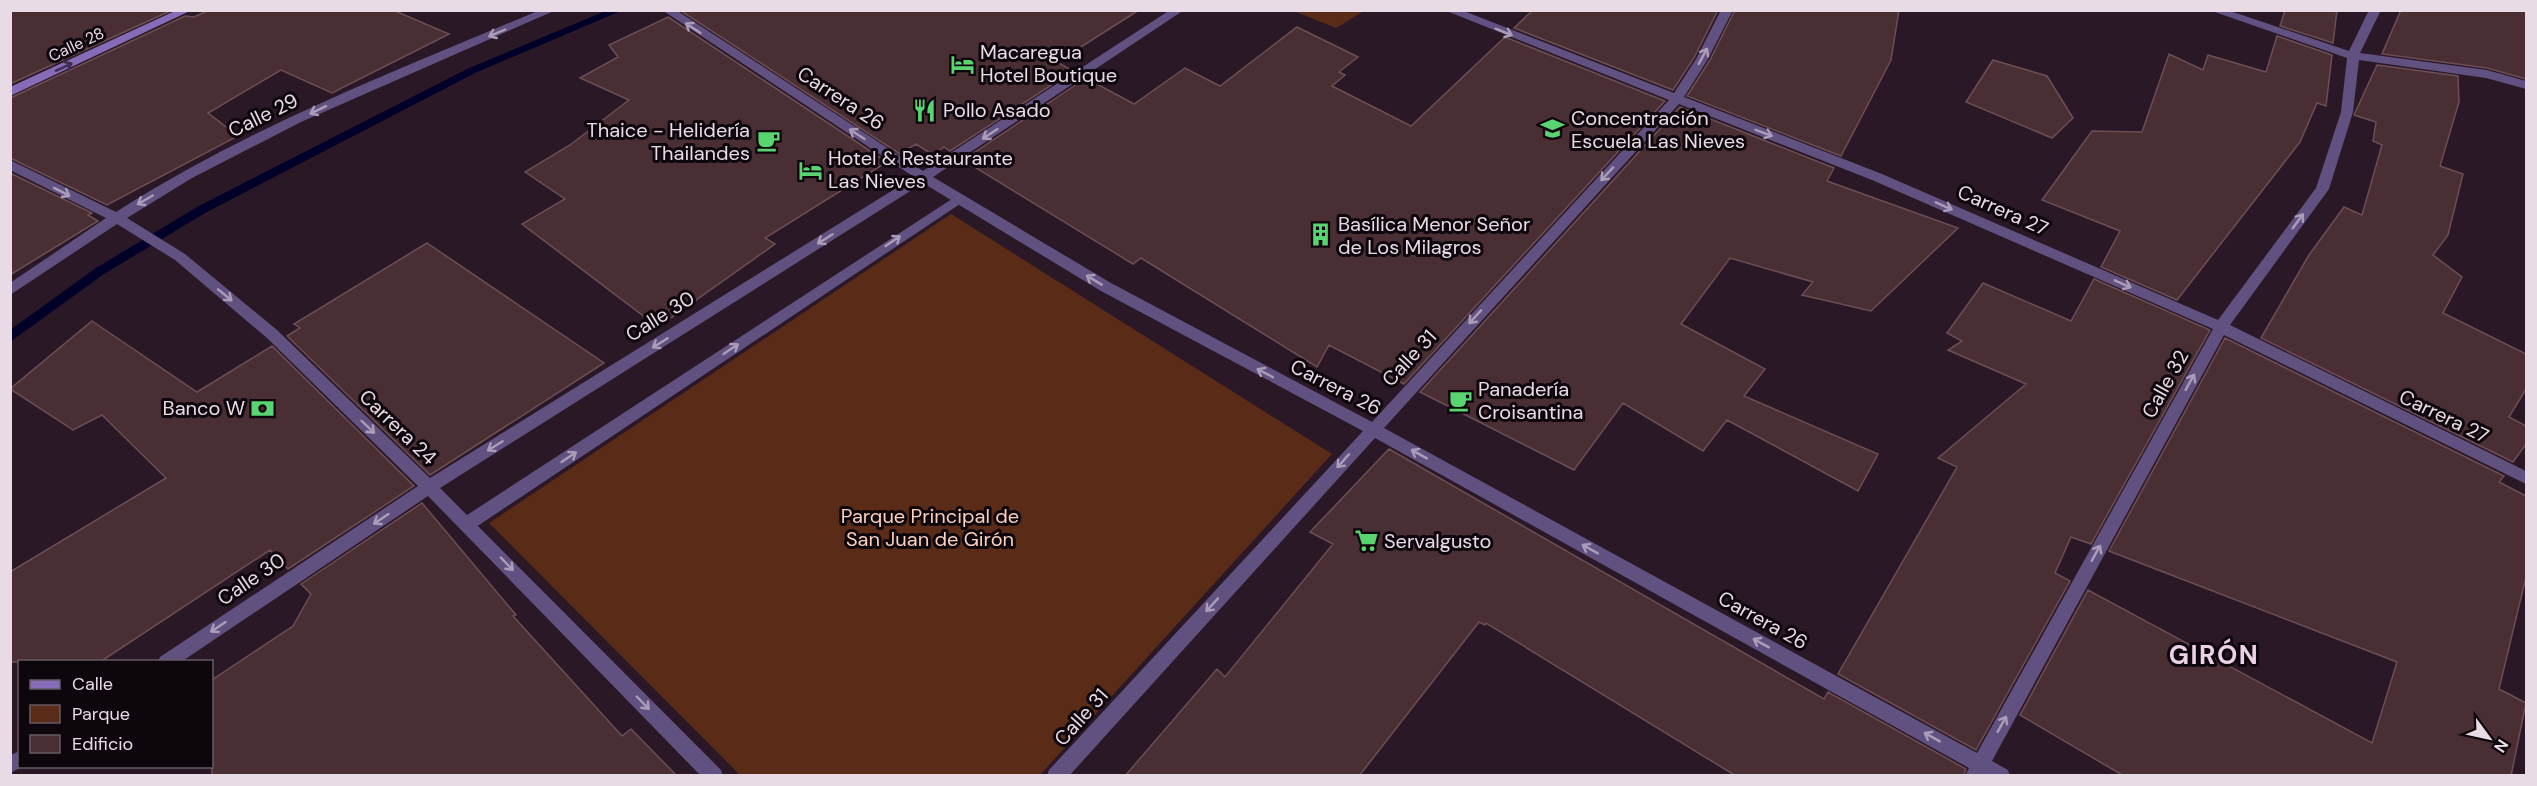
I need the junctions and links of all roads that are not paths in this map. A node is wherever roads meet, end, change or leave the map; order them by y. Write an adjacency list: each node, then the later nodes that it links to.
1 (187, 10): 11 (street, Calle 28, one-way to 1)
2 (551, 10): 16 (street, Calle 29, one-way to 16)
3 (667, 10): 14 (street, Carrera 26, one-way to 3)
4 (1179, 10): 14 (street, Calle 30, one-way to 14)
5 (1449, 10): 12 (street, Carrera 27, one-way to 12)
6 (1727, 10): 12 (street, Calle 31, one-way to 6)
7 (2214, 10): 9 (street)
8 (2375, 10): 9 (street, Calle 32)
9 (2353, 56): 10 (street); 18 (street, Calle 32, one-way to 9)
10 (2526, 85)
11 (10, 92)
12 (1676, 100): 18 (street, Carrera 27, one-way to 18); 19 (street, Calle 31, one-way to 19)
13 (10, 164): 16 (street, Carrera 24, one-way to 16)
14 (923, 177): 15 (street, Carrera 26); 21 (street, Calle 30, one-way to 21)
15 (958, 199): 19 (street, Carrera 26, one-way to 15); 22 (street, one-way to 15)
16 (114, 218): 17 (street, Calle 29); 21 (street, Carrera 24, one-way to 21)
17 (10, 290)
18 (2221, 327): 20 (street, Carrera 27); 24 (street, Calle 32, one-way to 18)
19 (1372, 429): 24 (street, Carrera 26, one-way to 19); 26 (street, Calle 31, one-way to 26)
20 (2526, 478)
21 (429, 487): 22 (street, Carrera 24); 23 (street, Calle 30, one-way to 23)
22 (467, 524): 25 (street, Carrera 24, one-way to 25)
23 (169, 660)
24 (1977, 770): 27 (street, Carrera 26)
25 (714, 776)
26 (1056, 776)
27 (2001, 776)

